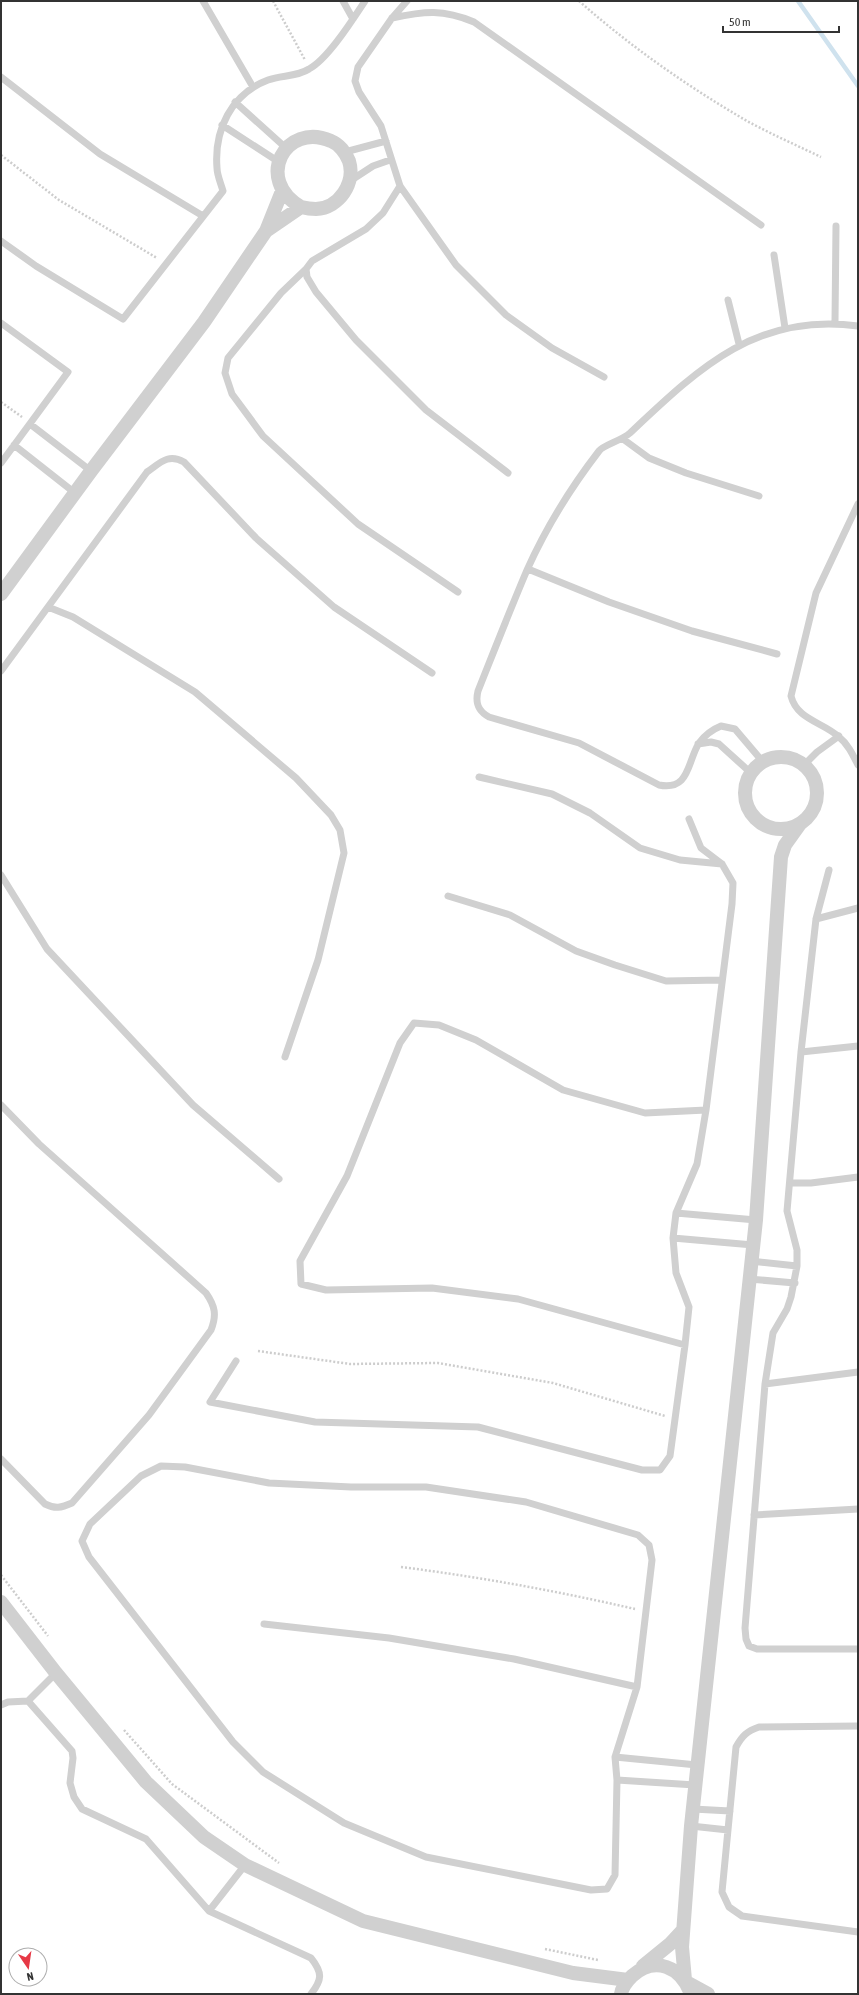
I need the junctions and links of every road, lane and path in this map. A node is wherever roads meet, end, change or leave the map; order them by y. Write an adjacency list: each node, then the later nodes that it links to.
1 (203, 1): 11 (lane)
2 (272, 1): 9 (path)
3 (343, 1): 8 (lane)
4 (365, 1): 8 (lane)
5 (407, 1): 7 (lane)
6 (580, 1): 18 (path)
7 (392, 18): 14 (lane); 26 (lane)
8 (353, 19): 9 (lane)
9 (310, 69): 11 (lane)
10 (1, 77): 25 (lane)
11 (253, 87): 12 (lane)
12 (235, 102): 13 (lane); 15 (lane)
13 (222, 125): 20 (lane); 25 (lane)
14 (386, 141): 16 (lane); 19 (lane)
15 (286, 148): 16 (street); 20 (street)
16 (344, 152): 21 (street)
17 (1, 155): 31 (path)
18 (821, 157)
19 (390, 160): 21 (lane); 22 (lane)
20 (279, 162): 23 (street)
21 (350, 181): 24 (street)
22 (400, 186): 32 (lane); 39 (lane)
23 (282, 191): 24 (street); 28 (street)
24 (301, 207): 28 (street)
25 (203, 216): 31 (lane)
26 (761, 225)
27 (836, 226): 34 (lane)
28 (266, 231): 45 (street)
29 (1, 241): 31 (lane)
30 (774, 255): 37 (lane)
31 (166, 264)
32 (306, 268): 46 (lane); 51 (lane)
33 (728, 300): 38 (lane)
34 (835, 322): 36 (lane); 37 (lane)
35 (1, 323): 41 (lane)
36 (858, 326)
37 (785, 328): 38 (lane)
38 (739, 344): 42 (lane)
39 (604, 377)
40 (1, 402): 41 (path)
41 (30, 424): 43 (lane); 45 (lane)
42 (623, 439): 48 (lane); 50 (lane)
43 (14, 446): 44 (lane); 47 (lane)
44 (1, 463)
45 (91, 471): 47 (street)
46 (508, 473)
47 (75, 493): 52 (street)
48 (759, 496)
49 (858, 504): 57 (lane)
50 (528, 569): 54 (lane); 58 (lane)
51 (458, 592)
52 (1, 594)
53 (48, 607): 55 (lane); 56 (lane); 77 (lane)
54 (777, 654)
55 (1, 671)
56 (432, 673)
57 (839, 736): 60 (lane); 61 (lane)
58 (698, 744): 59 (lane); 62 (lane)
59 (763, 762): 60 (street); 62 (street)
60 (804, 765): 65 (street)
61 (858, 766)
62 (751, 772): 66 (street)
63 (479, 777): 68 (lane)
64 (689, 819): 68 (lane)
65 (800, 824): 66 (street); 67 (street)
66 (763, 825): 67 (street)
67 (781, 857): 84 (street)
68 (722, 864): 74 (lane)
69 (828, 870): 73 (lane)
70 (1, 875): 81 (lane)
71 (448, 896): 74 (lane)
72 (858, 908): 73 (lane)
73 (816, 919): 76 (lane)
74 (721, 980): 79 (lane)
75 (858, 1046): 76 (lane)
76 (801, 1052): 82 (lane)
77 (285, 1058)
78 (1, 1105): 97 (lane)
79 (706, 1110): 83 (lane); 91 (lane)
80 (858, 1177): 82 (lane)
81 (279, 1179)
82 (790, 1183): 88 (lane)
83 (676, 1213): 84 (lane); 85 (lane)
84 (756, 1220): 86 (street)
85 (673, 1238): 86 (lane); 91 (lane)
86 (753, 1245): 87 (street)
87 (751, 1261): 88 (lane); 89 (street)
88 (797, 1266): 90 (lane)
89 (748, 1279): 90 (lane); 114 (street)
90 (795, 1283): 95 (lane)
91 (685, 1345): 96 (lane)
92 (258, 1351): 96 (path)
93 (236, 1361): 96 (lane)
94 (858, 1372): 95 (lane)
95 (765, 1384): 99 (lane)
96 (675, 1419)
97 (1, 1459)
98 (858, 1509): 99 (lane)
99 (754, 1515): 106 (lane)
100 (401, 1567): 103 (path)
101 (1, 1575): 105 (path)
102 (1, 1602): 107 (street)
103 (647, 1612): 108 (lane); 115 (lane)
104 (264, 1624): 108 (lane)
105 (51, 1640)
106 (858, 1649)
107 (56, 1673): 109 (lane); 121 (street)
108 (637, 1687): 113 (lane)
109 (28, 1701): 110 (lane); 123 (lane)
110 (1, 1705)
111 (119, 1724): 122 (path)
112 (858, 1726): 118 (lane)
113 (615, 1757): 114 (lane); 115 (lane)
114 (697, 1765): 116 (street)
115 (617, 1780): 116 (lane)
116 (695, 1785): 117 (street)
117 (692, 1809): 118 (lane); 119 (street)
118 (730, 1811): 120 (lane)
119 (691, 1826): 120 (lane); 124 (street)
120 (728, 1830): 125 (lane)
121 (245, 1865): 123 (lane); 129 (street)
122 (282, 1866)
123 (209, 1911): 131 (lane)
124 (683, 1930): 128 (street); 130 (street)
125 (858, 1932)
126 (537, 1948): 127 (path)
127 (603, 1962)
128 (641, 1968): 129 (street); 130 (street)
129 (628, 1980): 132 (street)
130 (687, 1985): 133 (street)
131 (311, 1994)
132 (621, 1994)
133 (708, 1994)

